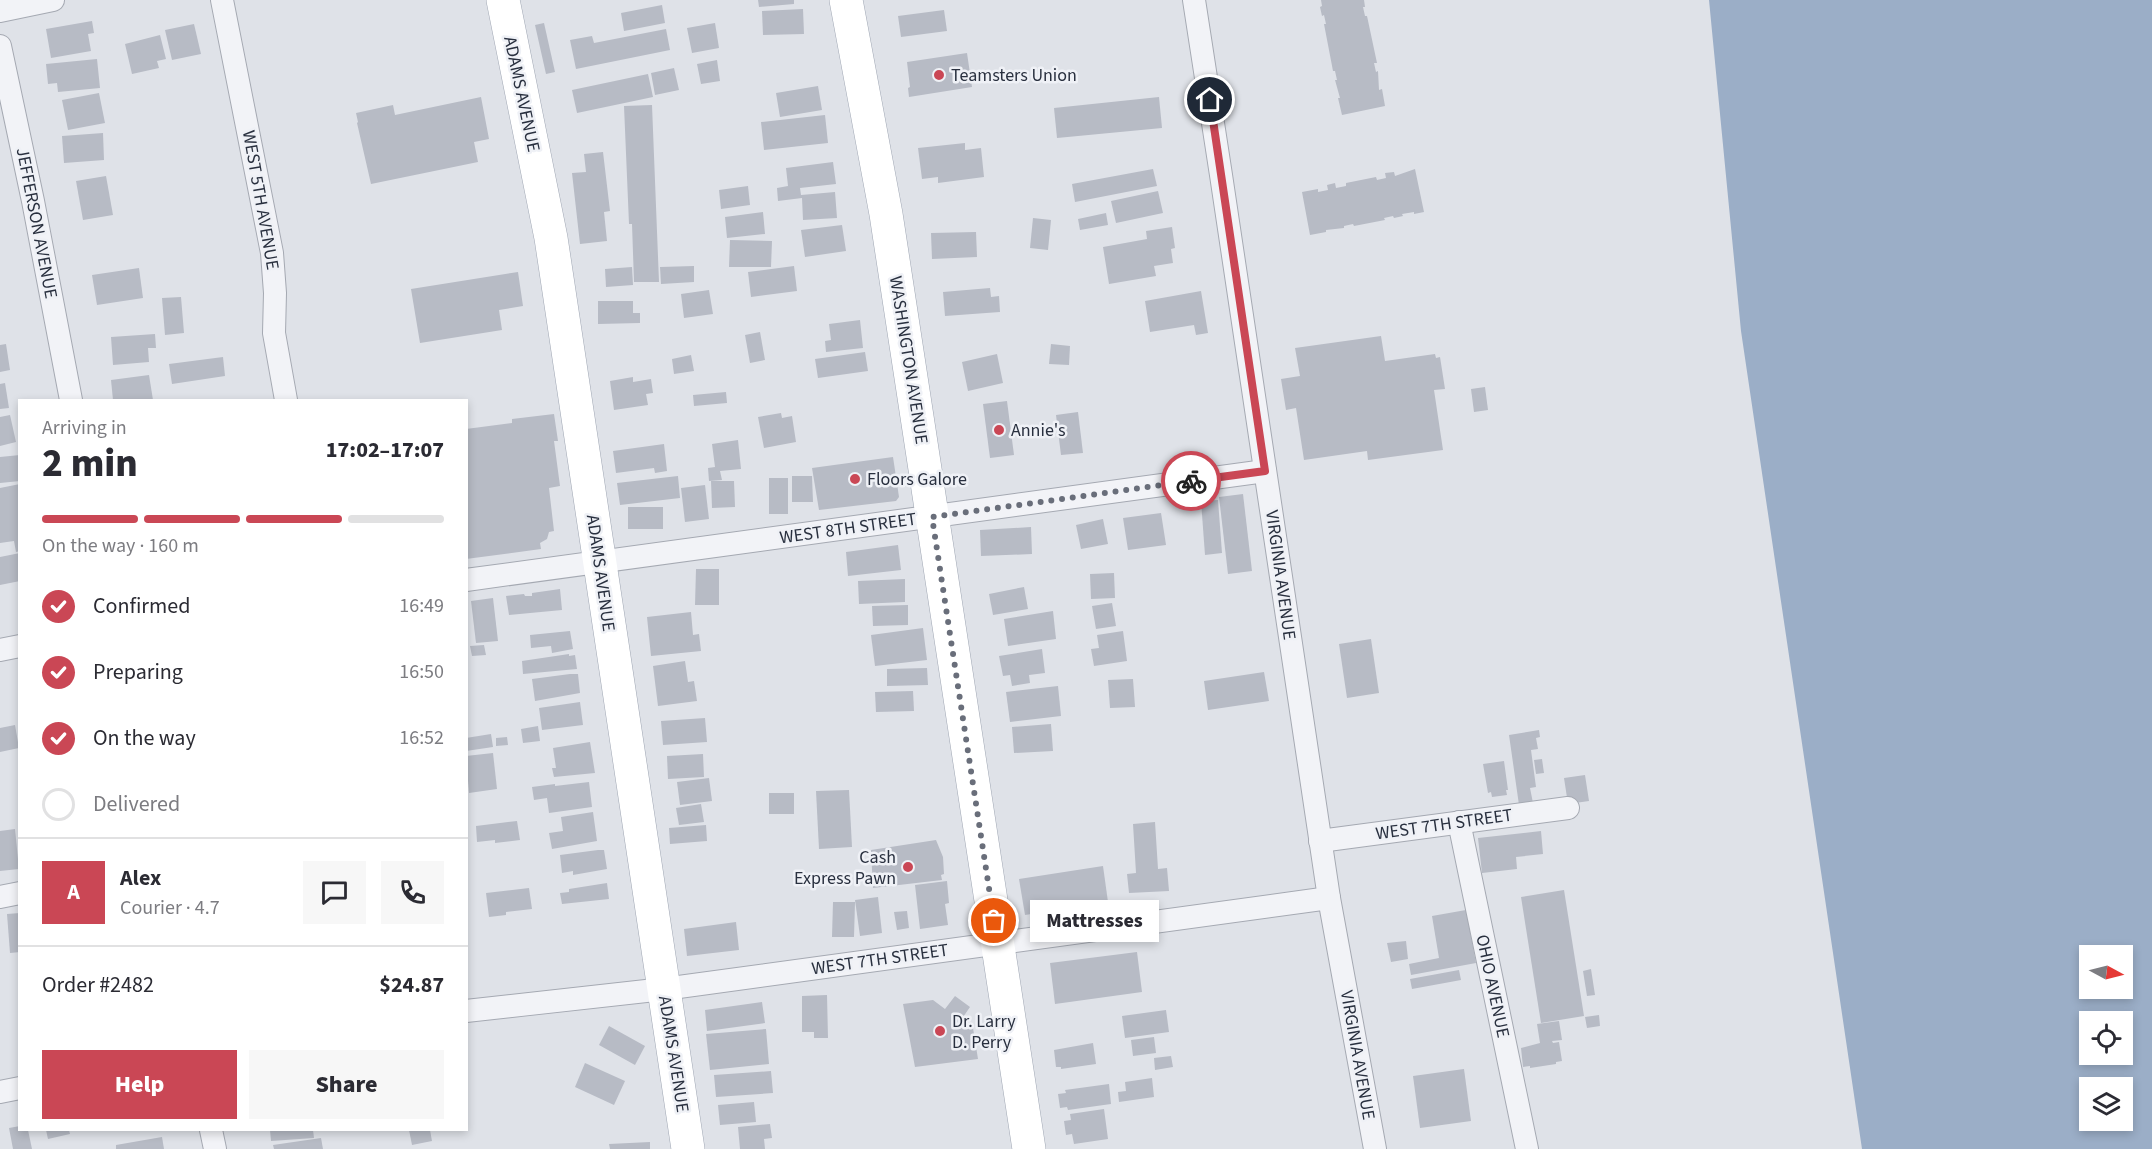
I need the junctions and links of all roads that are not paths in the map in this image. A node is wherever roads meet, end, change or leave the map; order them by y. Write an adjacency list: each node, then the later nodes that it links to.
1 (53, 0): 6 (street)
2 (222, 0): 9 (street, WEST 5TH AVENUE)
3 (503, 0): 12 (main road, ADAMS AVENUE)
4 (846, 0): 11 (main road, WASHINGTON AVENUE)
5 (1194, 0): 10 (street, VIRGINIA AVENUE)
6 (0, 11)
7 (0, 46): 8 (street, JEFFERSON AVENUE)
8 (71, 399)
9 (286, 399)
10 (1265, 471): 11 (street, WEST 8TH STREET); 18 (street, VIRGINIA AVENUE)
11 (932, 517): 12 (street, WEST 8TH STREET); 22 (main road, WASHINGTON AVENUE)
12 (599, 562): 13 (street, WEST 8TH STREET); 23 (main road, ADAMS AVENUE)
13 (468, 580)
14 (18, 646): 15 (street)
15 (0, 650)
16 (1568, 808): 17 (street, WEST 7TH STREET)
17 (1459, 822): 18 (street, WEST 7TH STREET); 32 (street, OHIO AVENUE)
18 (1320, 841): 21 (street, VIRGINIA AVENUE)
19 (18, 893): 20 (street)
20 (0, 897)
21 (1329, 898): 22 (street, WEST 7TH STREET); 31 (street, VIRGINIA AVENUE)
22 (997, 943): 23 (street, WEST 7TH STREET); 30 (main road, WASHINGTON AVENUE)
23 (664, 988): 24 (street, WEST 7TH STREET); 29 (main road, ADAMS AVENUE)
24 (468, 1011)
25 (18, 1088): 26 (street)
26 (0, 1092)
27 (211, 1131): 28 (street)
28 (215, 1149)
29 (688, 1149)
30 (1029, 1149)
31 (1375, 1149)
32 (1527, 1149)

